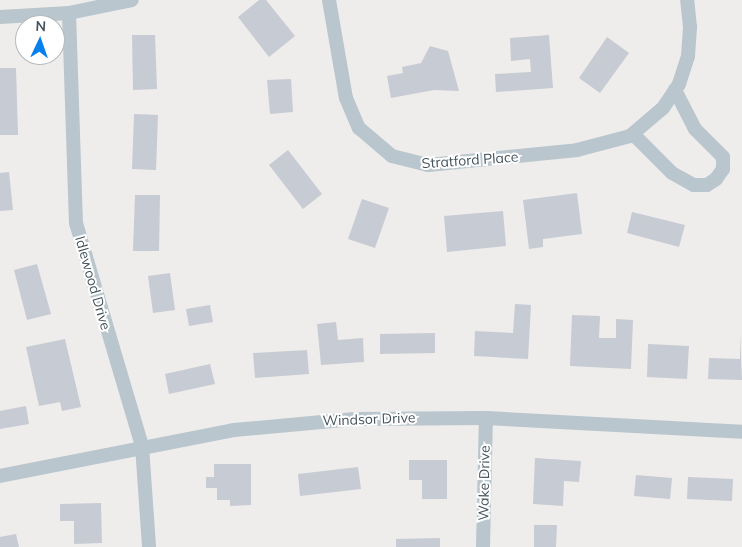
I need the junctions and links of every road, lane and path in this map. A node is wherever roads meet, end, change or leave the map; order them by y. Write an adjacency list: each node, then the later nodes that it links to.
1 (132, 0): 4 (street)
2 (329, 0): 7 (street, Stratford Place)
3 (687, 0): 6 (street, Stratford Place)
4 (69, 13): 5 (street); 10 (street, Idlewood Drive)
5 (0, 17)
6 (675, 90): 7 (street, Stratford Place); 7 (street)
7 (633, 134)
8 (486, 418): 9 (street, Windsor Drive); 10 (street, Windsor Drive); 13 (street, Wake Drive)
9 (742, 432)
10 (142, 446): 11 (street, Windsor Drive); 12 (street, Idlewood Drive)
11 (0, 476)
12 (149, 547)
13 (483, 547)

